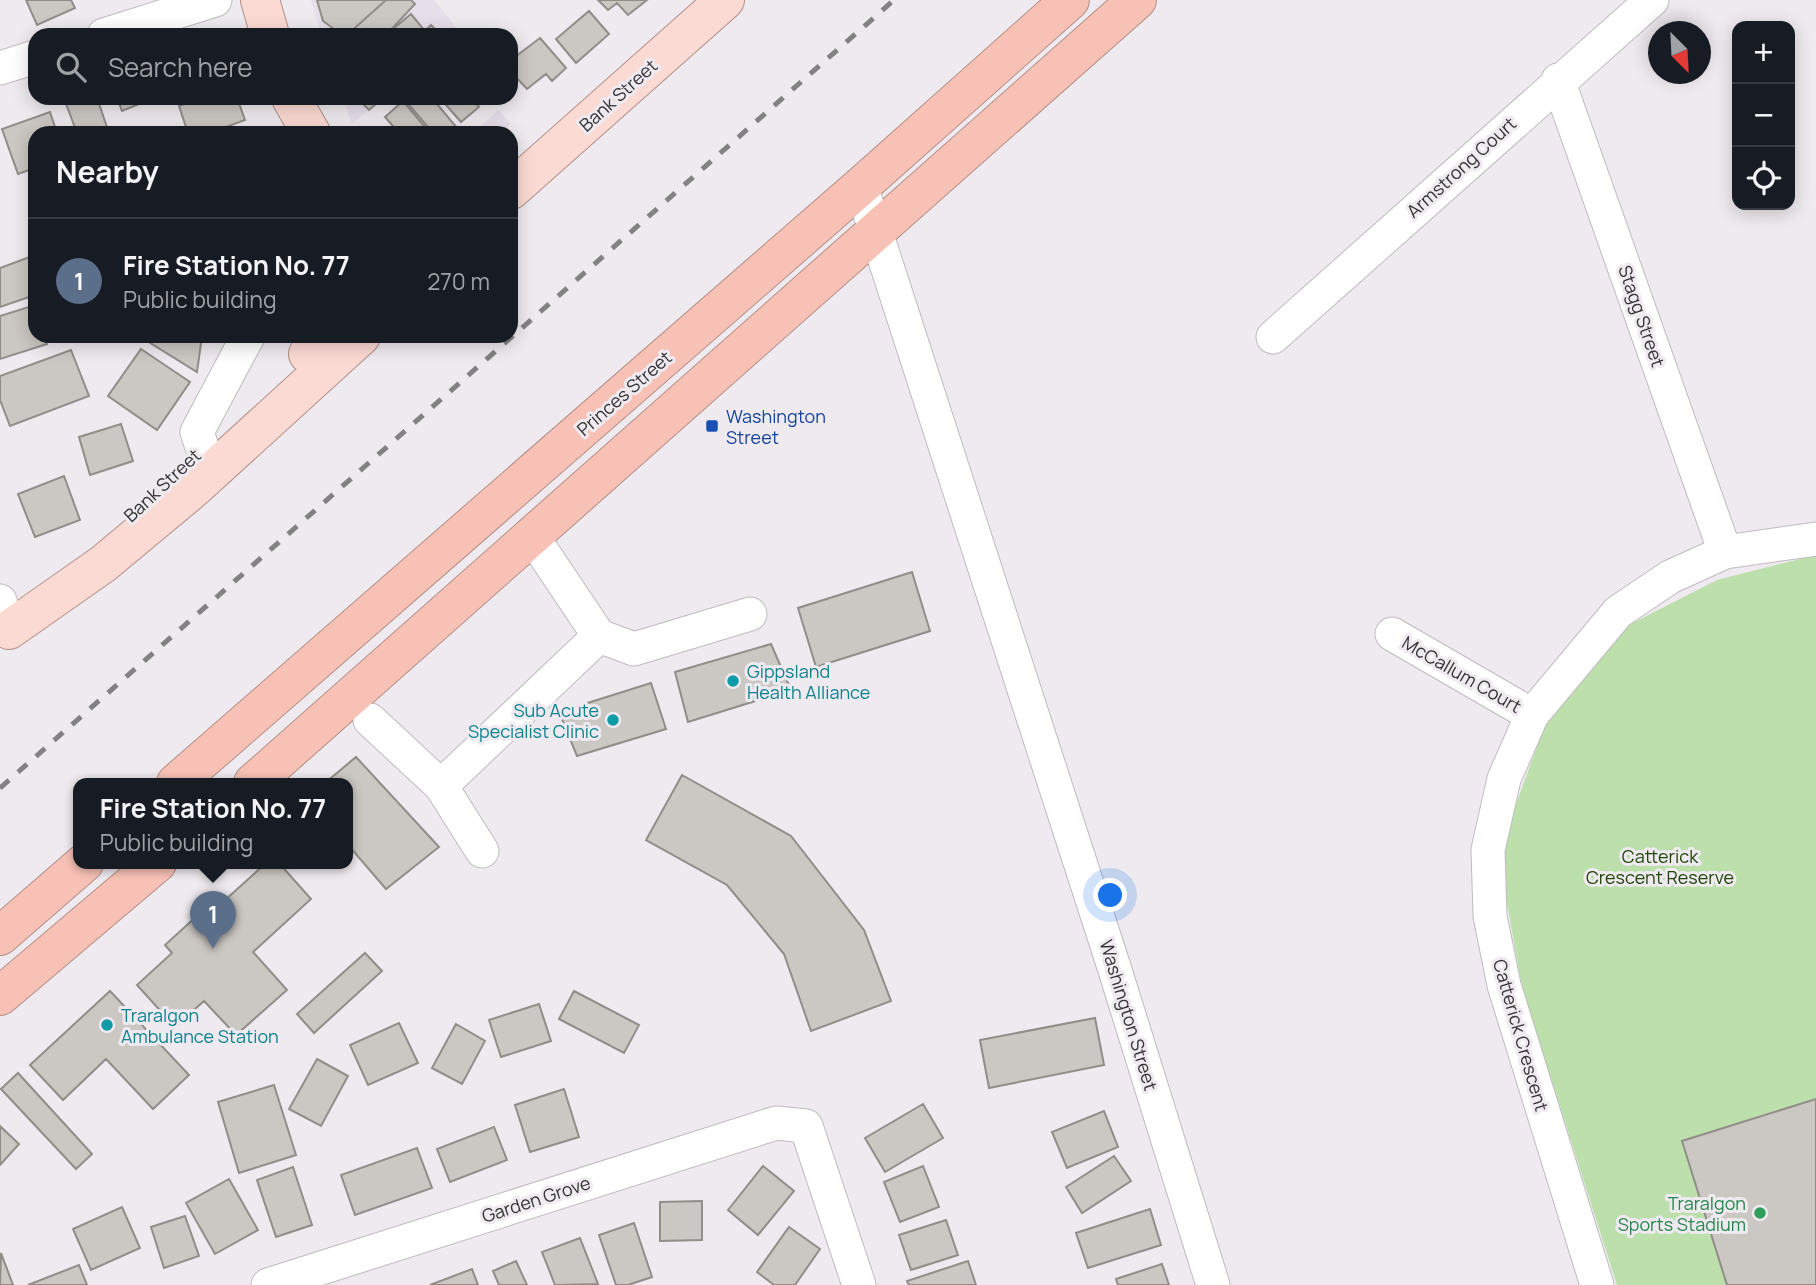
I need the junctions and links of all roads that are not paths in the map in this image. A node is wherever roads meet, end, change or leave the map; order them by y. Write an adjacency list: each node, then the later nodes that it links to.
1 (215, 0): 7 (street)
2 (260, 0): 8 (main road)
3 (725, 0): 16 (main road, Bank Street)
4 (1070, 0): 17 (highway, Princes Street)
5 (1138, 0): 18 (highway)
6 (1652, 0): 11 (street, Armstrong Court)
7 (126, 28)
8 (268, 28)
9 (28, 59): 10 (street)
10 (0, 68)
11 (1558, 80): 19 (street, Armstrong Court); 26 (street, Stagg Street)
12 (290, 105): 14 (main road)
13 (294, 105): 15 (main road)
14 (291, 126)
15 (307, 126)
16 (518, 184)
17 (862, 186): 18 (street, Washington Street); 33 (highway, Princes Street)
18 (878, 231): 24 (highway); 43 (street, Washington Street)
19 (1273, 337)
20 (244, 343): 23 (street)
21 (316, 343): 23 (main road, Bank Street)
22 (353, 343): 28 (main road)
23 (202, 447): 28 (main road, Bank Street)
24 (532, 536): 30 (street); 34 (highway)
25 (1816, 539): 26 (street, Catterick Crescent)
26 (1726, 552): 31 (street, Catterick Crescent)
27 (750, 614): 30 (street)
28 (3, 623)
29 (1392, 634): 31 (street, McCallum Court)
30 (599, 636): 35 (street)
31 (1532, 715): 44 (street, Catterick Crescent)
32 (370, 720): 35 (street)
33 (182, 778)
34 (259, 778)
35 (441, 786): 36 (street)
36 (482, 851)
37 (77, 869): 39 (highway)
38 (150, 869): 40 (highway)
39 (0, 936)
40 (0, 996)
41 (268, 1285): 42 (street, Garden Grove)
42 (859, 1285)
43 (1213, 1285)
44 (1597, 1285)

